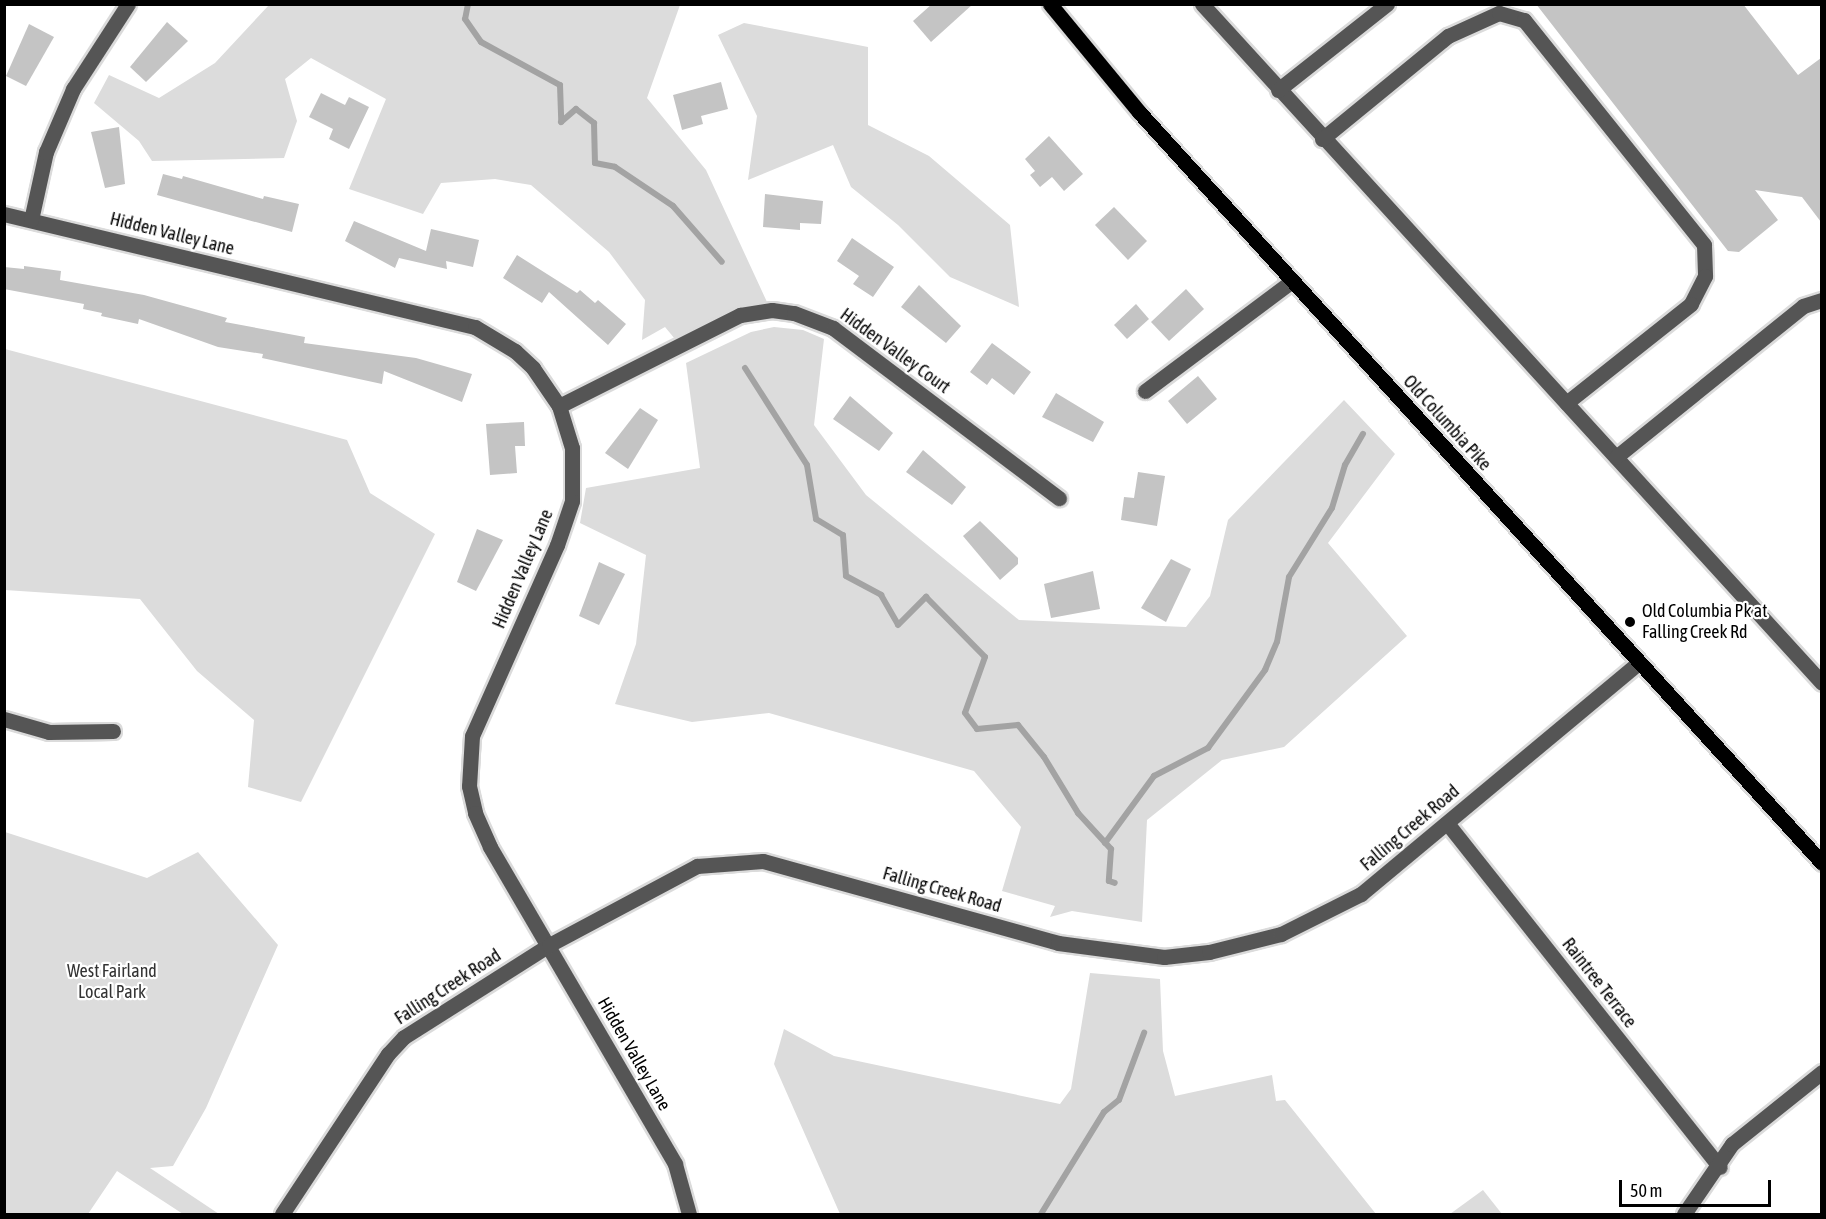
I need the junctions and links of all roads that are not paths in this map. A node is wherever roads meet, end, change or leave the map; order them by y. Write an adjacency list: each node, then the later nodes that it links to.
1 (128, 4): 8 (street)
2 (1050, 4): 9 (main road, Old Columbia Pike)
3 (1202, 4): 5 (street)
4 (1387, 4): 5 (street)
5 (1278, 90): 6 (street)
6 (1322, 139): 12 (street); 12 (street)
7 (4, 214): 8 (street, Hidden Valley Lane)
8 (31, 220): 13 (street, Hidden Valley Lane)
9 (1292, 281): 11 (street); 16 (main road, Old Columbia Pike)
10 (1821, 300): 14 (street)
11 (1144, 391)
12 (1566, 403): 14 (street)
13 (559, 406): 15 (street, Hidden Valley Court); 22 (street, Hidden Valley Lane)
14 (1616, 456): 17 (street)
15 (1059, 498)
16 (1638, 663): 20 (street, Falling Creek Road); 21 (main road, Old Columbia Pike)
17 (1821, 683)
18 (4, 719): 19 (street)
19 (113, 731)
20 (1447, 823): 22 (street, Falling Creek Road); 24 (street, Raintree Terrace)
21 (1821, 863)
22 (549, 945): 25 (street, Falling Creek Road); 26 (street, Hidden Valley Lane)
23 (1821, 1072): 24 (street)
24 (1720, 1167): 27 (street)
25 (282, 1215)
26 (689, 1215)
27 (1684, 1215)

